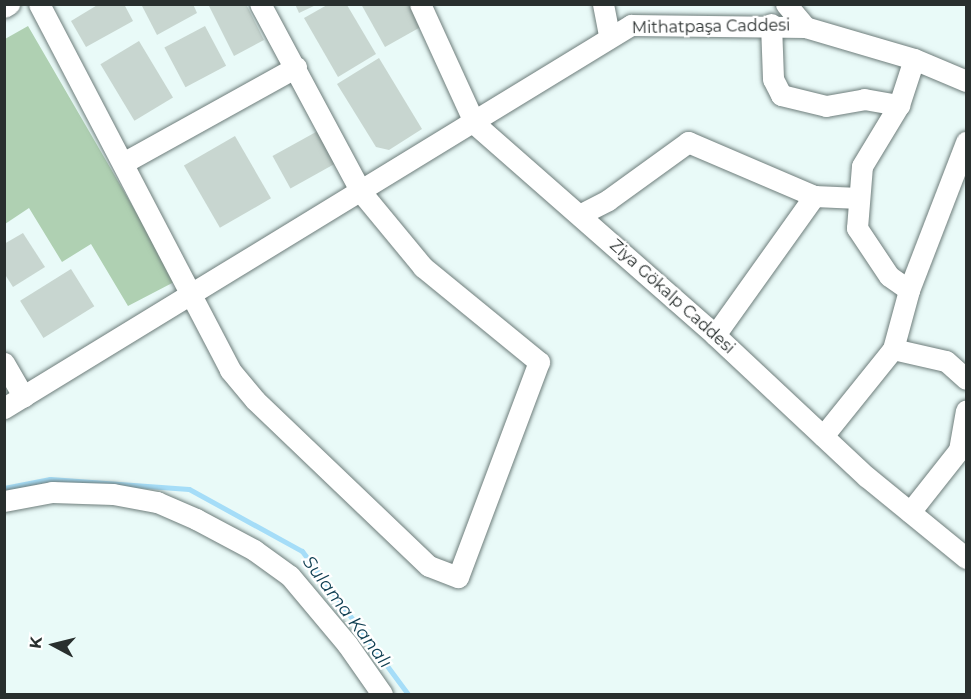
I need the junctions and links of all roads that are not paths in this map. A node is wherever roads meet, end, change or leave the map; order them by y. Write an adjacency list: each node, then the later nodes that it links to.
1 (9, 4): 7 (street)
2 (39, 4): 17 (street)
3 (260, 4): 12 (street)
4 (420, 4): 15 (street, Ziya Gökalp Caddesi)
5 (603, 4): 10 (street)
6 (786, 4): 9 (street)
7 (4, 7)
8 (771, 24): 9 (street, Mithatpaşa Caddesi); 10 (street, Mithatpaşa Caddesi); 14 (street)
9 (805, 27): 11 (street, Mithatpaşa Caddesi)
10 (609, 35): 15 (street, Mithatpaşa Caddesi)
11 (914, 59): 13 (street, Mithatpaşa Caddesi); 14 (street)
12 (296, 67): 17 (street); 18 (street)
13 (966, 81)
14 (899, 105): 20 (street)
15 (475, 123): 18 (street, Mithatpaşa Caddesi); 21 (street, Ziya Gökalp Caddesi)
16 (966, 142): 22 (street)
17 (123, 163): 23 (street)
18 (361, 192): 23 (street, Mithatpaşa Caddesi); 23 (street)
19 (814, 196): 20 (street); 21 (street); 24 (street)
20 (859, 198): 22 (street)
21 (581, 214): 24 (street, Ziya Gökalp Caddesi)
22 (909, 290): 25 (street)
23 (192, 295): 28 (street, Mithatpaşa Caddesi)
24 (715, 335): 31 (street, Ziya Gökalp Caddesi)
25 (893, 349): 27 (street); 31 (street)
26 (4, 363): 28 (street)
27 (966, 379)
28 (24, 397): 29 (street, Mithatpaşa Caddesi)
29 (4, 408)
30 (966, 411): 33 (street)
31 (823, 436): 33 (street, Ziya Gökalp Caddesi)
32 (4, 501): 35 (street)
33 (910, 512): 34 (street, Ziya Gökalp Caddesi)
34 (966, 558)
35 (382, 694)

